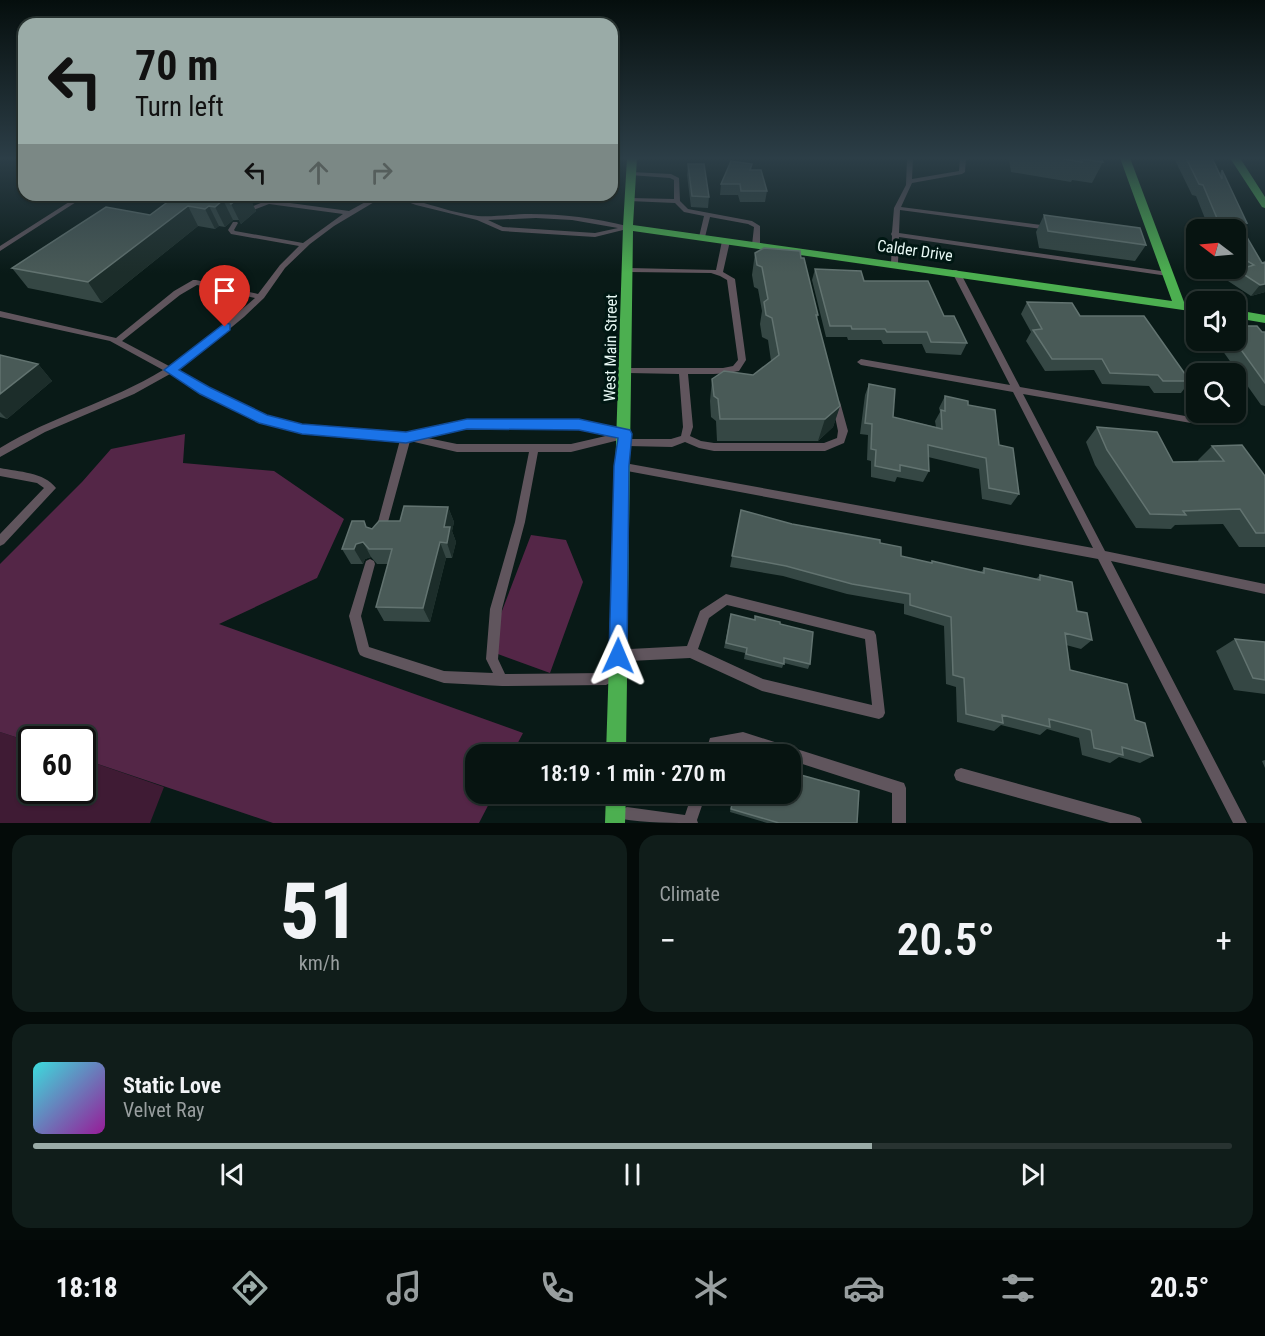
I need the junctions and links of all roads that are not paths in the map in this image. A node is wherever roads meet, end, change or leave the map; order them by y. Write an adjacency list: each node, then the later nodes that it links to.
1 (630, 196): 5 (street, West Main Street)
2 (677, 196): 10 (lane)
3 (902, 196): 13 (lane)
4 (1137, 196): 30 (street)
5 (630, 200): 10 (lane); 18 (street, West Main Street)
6 (75, 201): 25 (lane)
7 (371, 201): 14 (lane)
8 (409, 201): 11 (lane)
9 (422, 201): 11 (lane)
10 (677, 201): 15 (lane)
11 (418, 204): 16 (lane)
12 (253, 208): 14 (lane)
13 (897, 208): 19 (lane); 20 (lane)
14 (347, 213): 23 (lane)
15 (708, 216): 21 (lane); 24 (lane)
16 (479, 218): 18 (lane); 18 (lane)
17 (235, 223): 23 (lane)
18 (628, 227): 21 (street, Calder Drive); 27 (street, West Main Street)
19 (1062, 230)
20 (894, 234): 26 (lane); 30 (lane)
21 (702, 237): 22 (street, Calder Drive)
22 (726, 241): 24 (street, Calder Drive); 29 (lane)
23 (304, 245): 31 (lane)
24 (756, 245): 26 (street, Calder Drive)
25 (0, 249)
26 (894, 263): 28 (street, Calder Drive)
27 (628, 270): 29 (lane); 40 (street, West Main Street)
28 (956, 272): 32 (street, Calder Drive); 43 (lane)
29 (719, 273): 41 (lane)
30 (1168, 274): 32 (street)
31 (260, 297): 37 (lane); 39 (lane)
32 (1180, 306): 33 (street, Calder Drive)
33 (1186, 307)
34 (0, 315): 37 (lane)
35 (1246, 316): 36 (street)
36 (1265, 319)
37 (117, 341): 39 (lane)
38 (861, 362): 43 (lane)
39 (170, 370): 45 (lane); 49 (lane)
40 (626, 370): 41 (lane); 47 (street, West Main Street)
41 (683, 370): 46 (lane)
42 (832, 389): 46 (lane)
43 (1017, 390): 44 (lane); 54 (lane)
44 (1186, 419)
45 (406, 437): 47 (lane); 48 (lane); 53 (lane)
46 (685, 438): 47 (lane)
47 (625, 439): 48 (lane); 50 (street, West Main Street)
48 (534, 448): 60 (lane)
49 (0, 453)
50 (622, 466): 54 (lane); 58 (street, West Main Street)
51 (0, 472): 52 (lane)
52 (2, 537)
53 (379, 537)
54 (1103, 555): 56 (lane); 71 (lane)
55 (370, 564): 60 (lane)
56 (1265, 589)
57 (691, 652): 57 (lane); 58 (lane)
58 (618, 656): 59 (street, West Main Street)
59 (618, 679): 60 (lane); 61 (street, West Main Street)
60 (502, 680)
61 (616, 744)
62 (714, 744): 63 (lane)
63 (762, 744)
64 (801, 757): 69 (lane)
65 (961, 775): 70 (lane)
66 (696, 804): 68 (lane)
67 (615, 818): 68 (lane)
68 (690, 823)
69 (899, 823)
70 (1135, 823)
71 (1240, 823)

